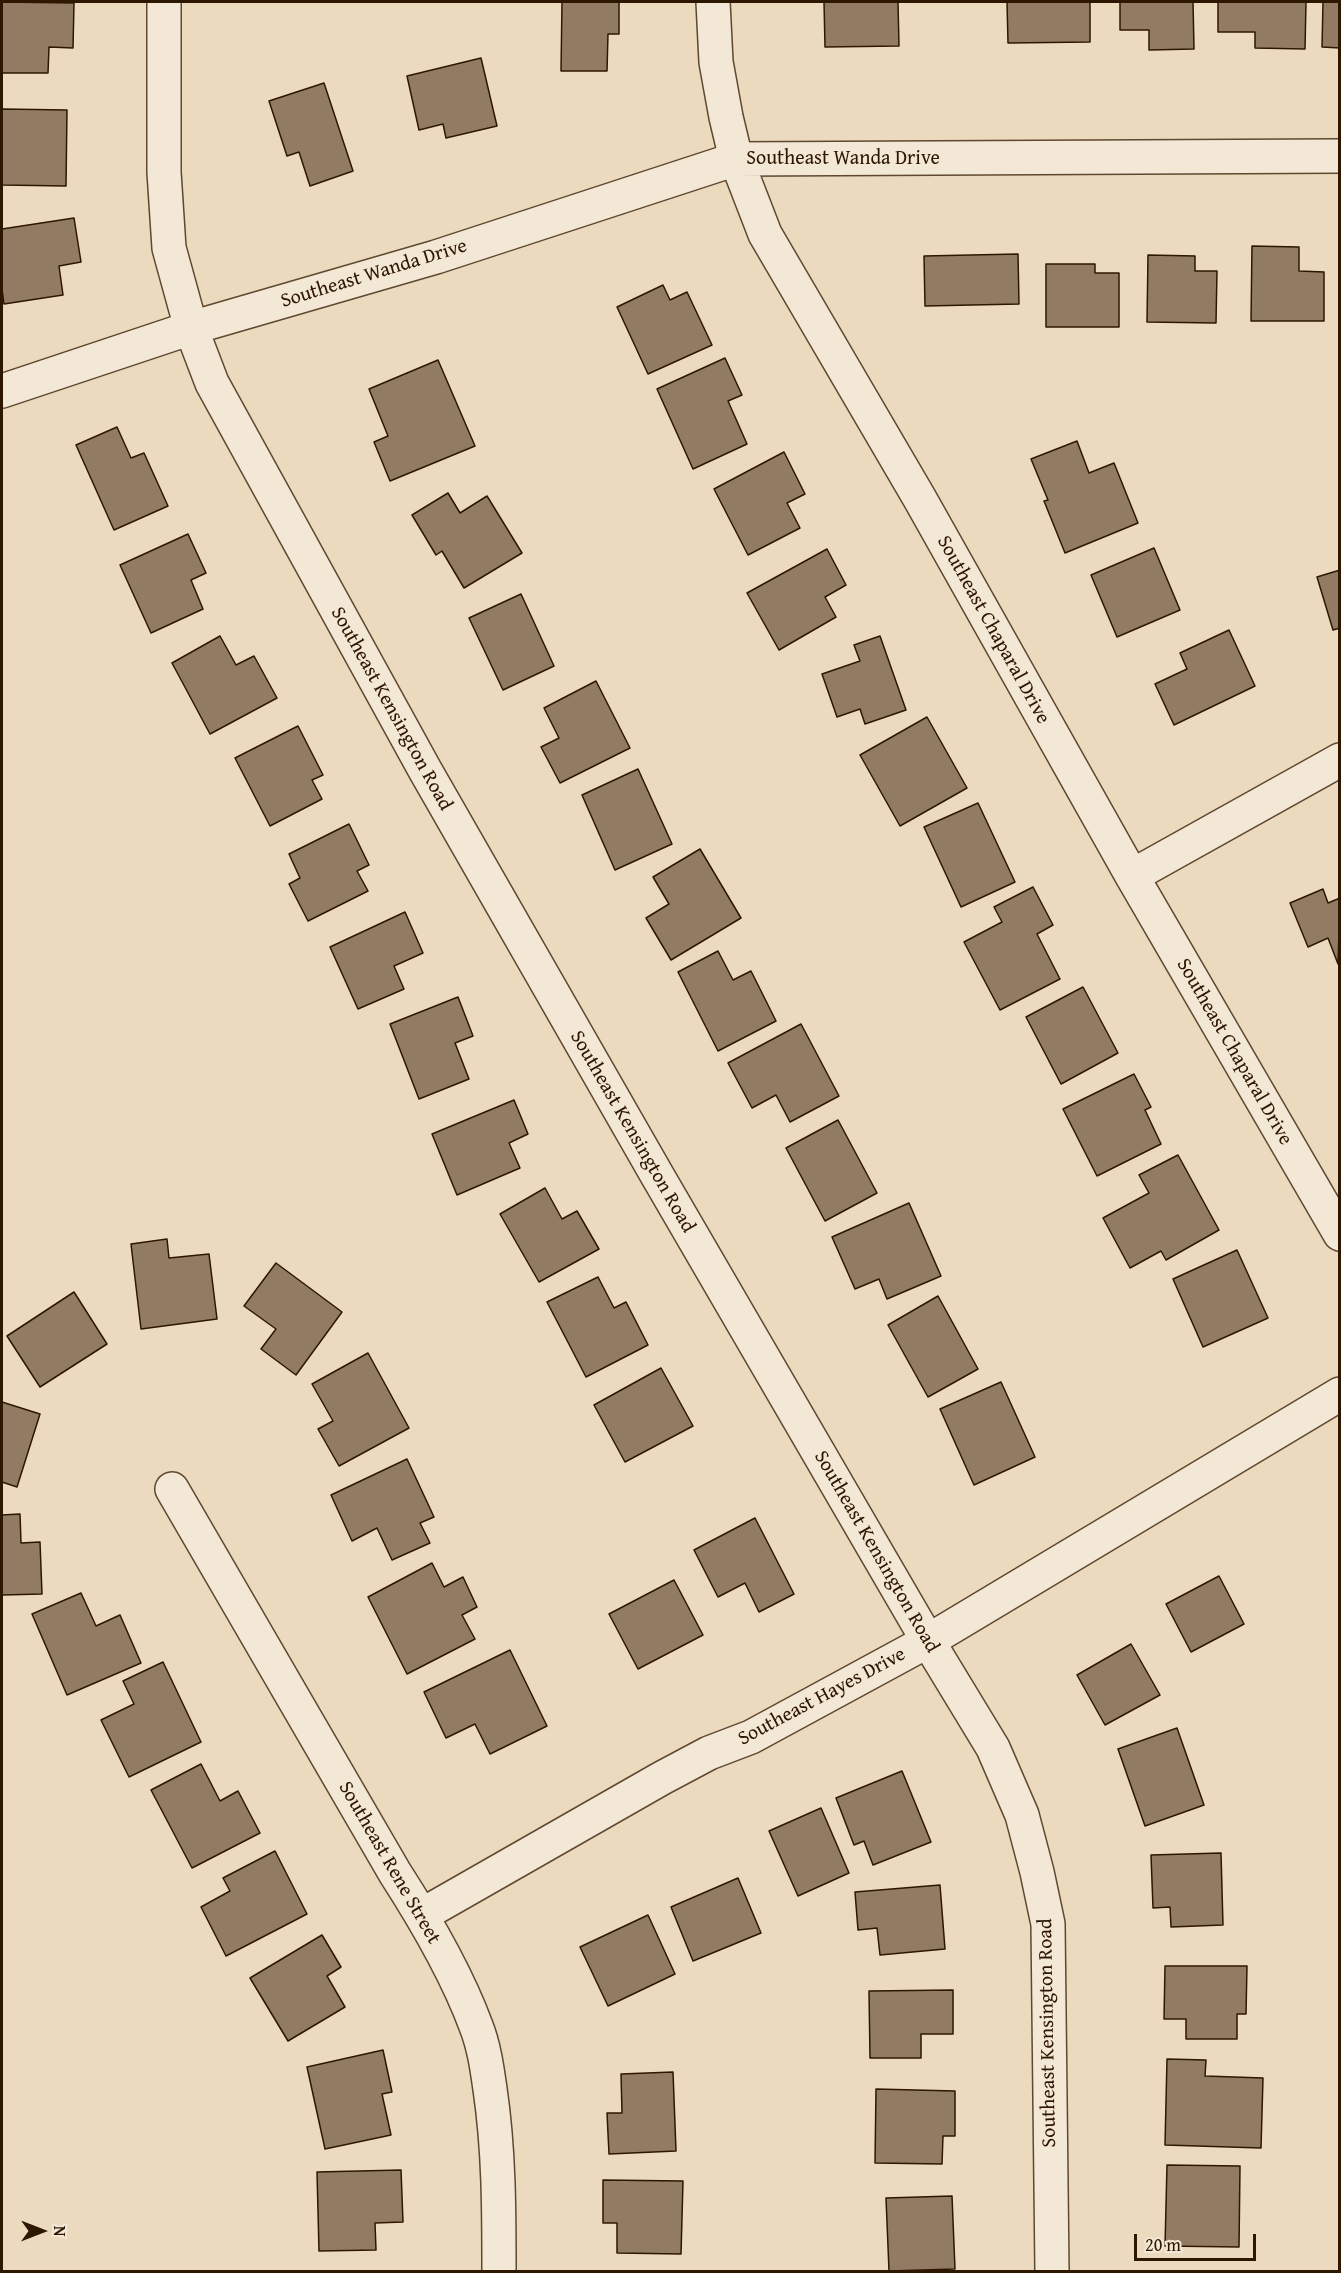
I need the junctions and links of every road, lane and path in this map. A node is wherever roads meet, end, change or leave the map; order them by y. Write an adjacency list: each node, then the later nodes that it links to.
1 (164, 2): 5 (street, Southeast Kensington Road)
2 (713, 2): 4 (street, Southeast Chaparal Drive)
3 (1340, 156): 4 (street, Southeast Wanda Drive)
4 (736, 159): 5 (street, Southeast Wanda Drive); 8 (street, Southeast Chaparal Drive)
5 (191, 328): 6 (street, Southeast Wanda Drive); 12 (street, Southeast Kensington Road)
6 (2, 391)
7 (1340, 760): 8 (street)
8 (1132, 876): 9 (street, Southeast Chaparal Drive)
9 (1340, 1234)
10 (1340, 1394): 12 (street, Southeast Hayes Drive)
11 (172, 1489): 13 (street, Southeast Rene Street)
12 (928, 1641): 13 (street, Southeast Hayes Drive); 15 (street, Southeast Kensington Road)
13 (422, 1915): 14 (street, Southeast Rene Street)
14 (499, 2271)
15 (1052, 2271)

